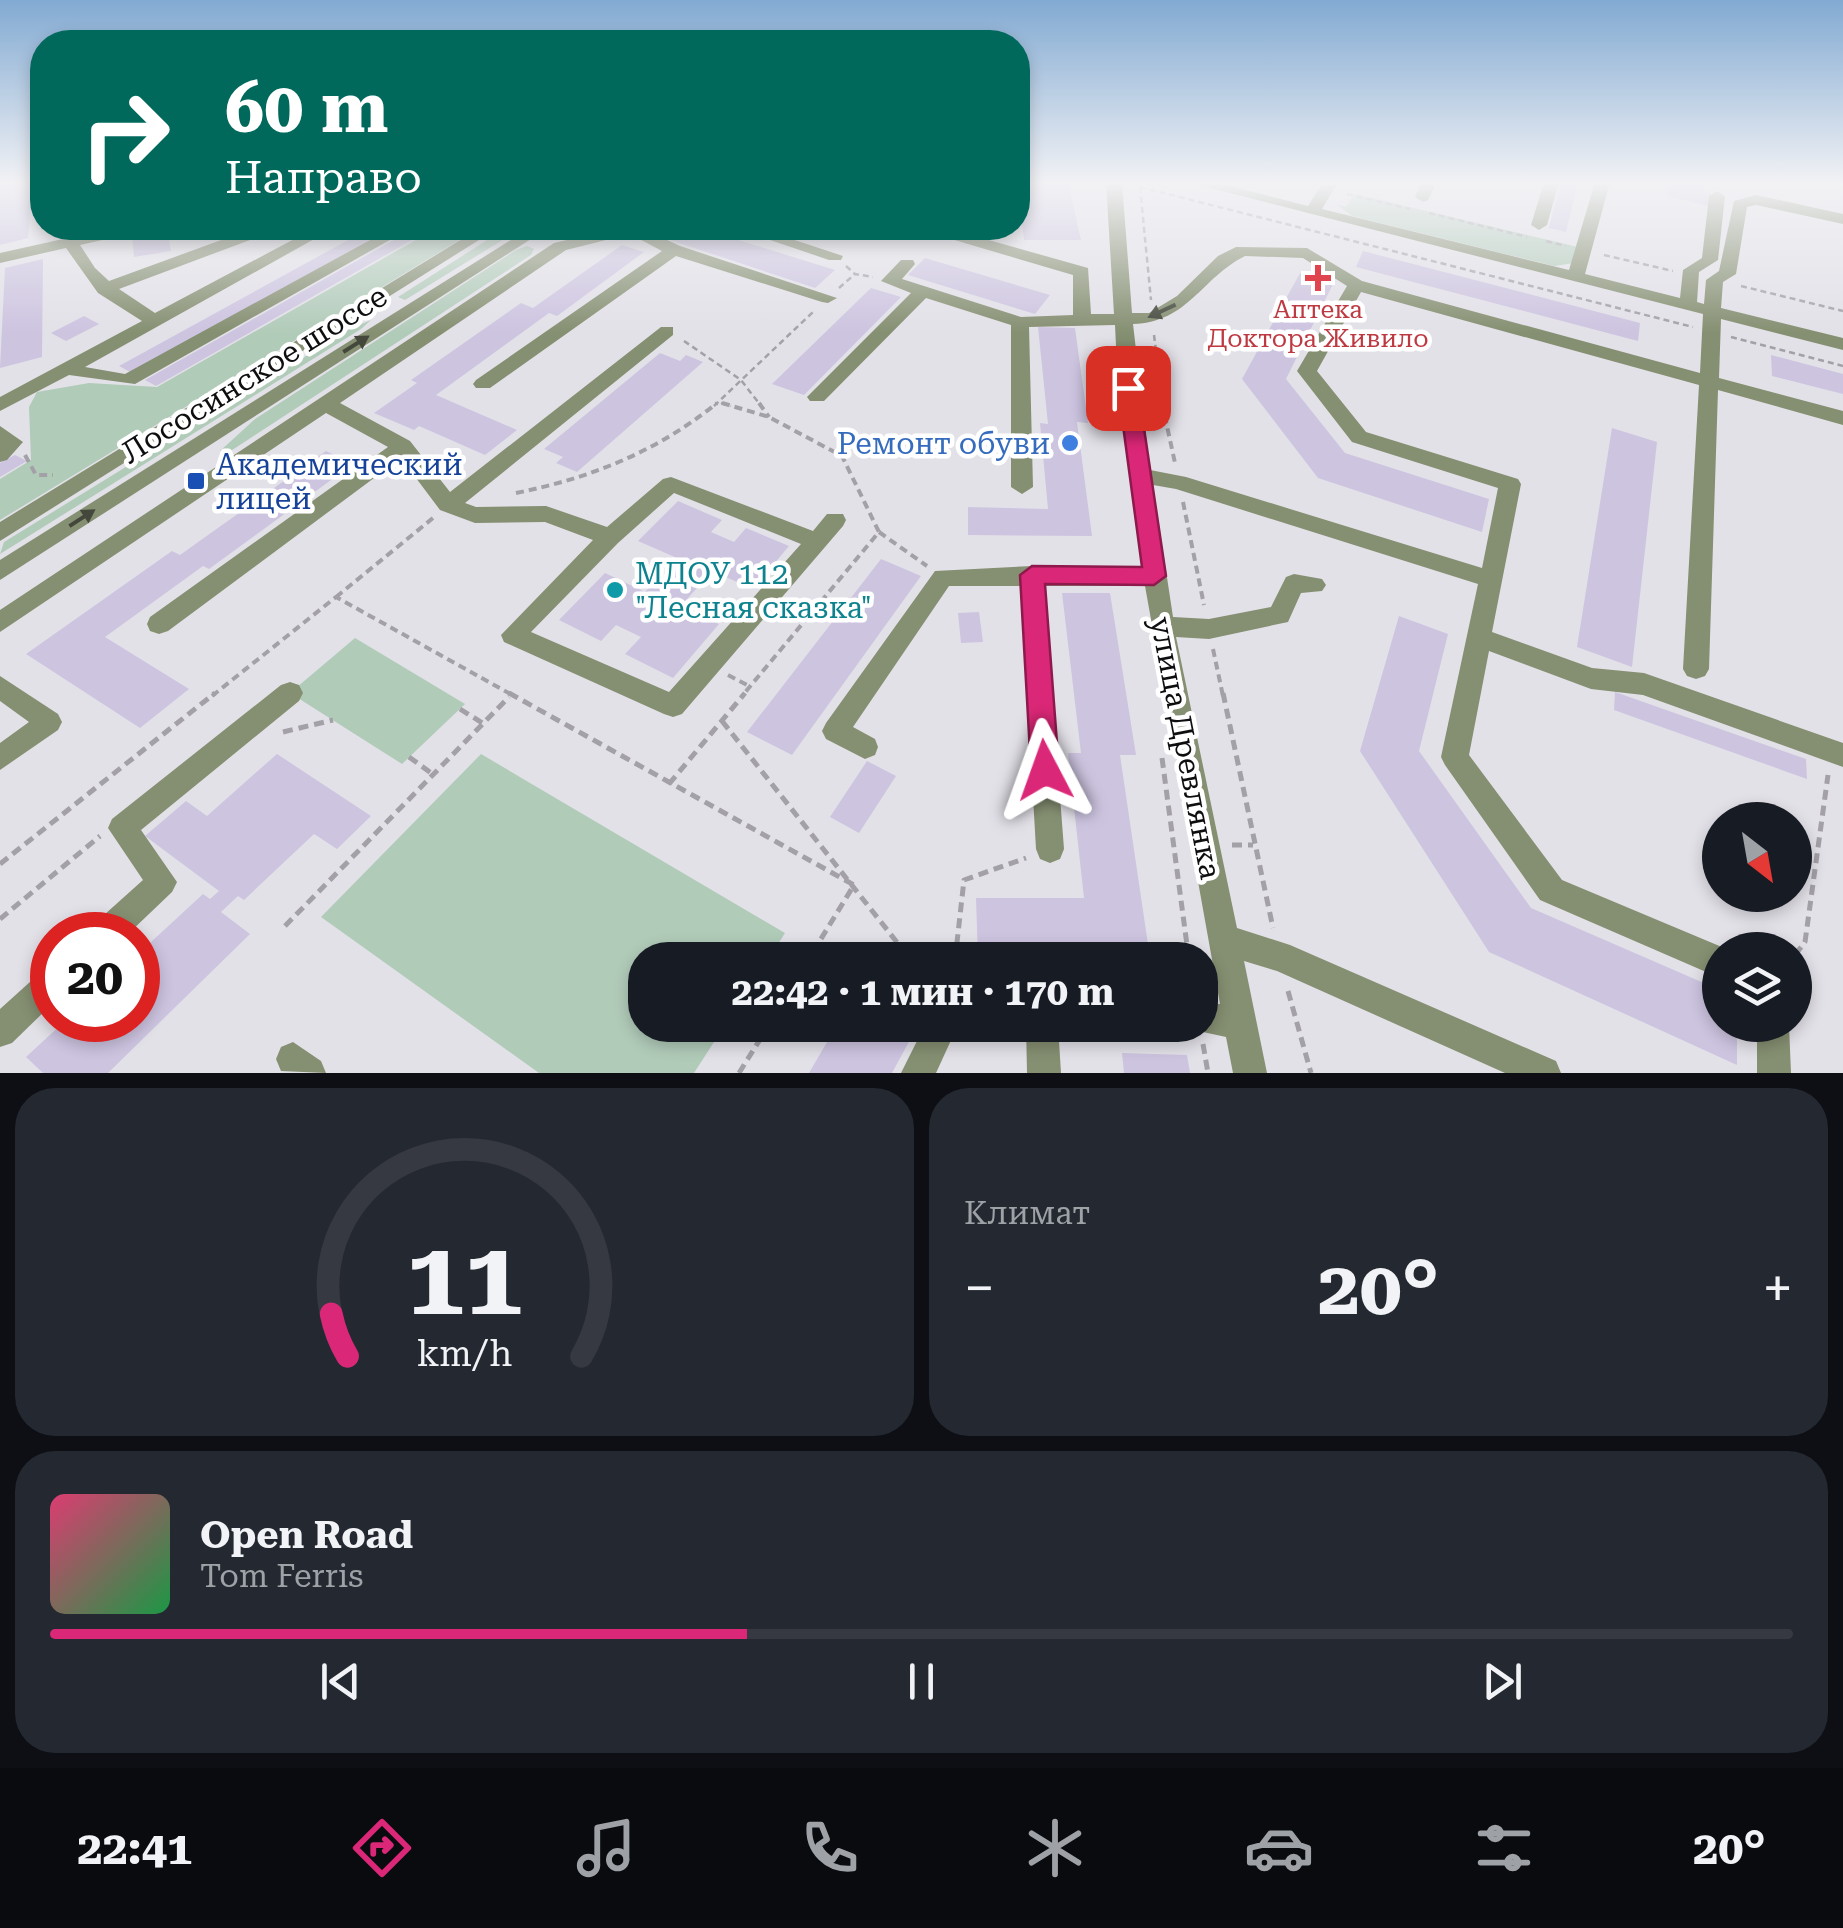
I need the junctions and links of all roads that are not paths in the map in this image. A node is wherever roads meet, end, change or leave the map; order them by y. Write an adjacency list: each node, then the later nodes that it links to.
1 (1118, 232): 33 (street, улица Древлянка)
2 (1319, 232): 21 (street)
3 (1393, 232): 25 (street)
4 (1588, 232): 25 (street)
5 (1713, 232): 31 (street)
6 (1735, 232): 37 (street)
7 (55, 240): 23 (street)
8 (73, 240): 27 (street)
9 (236, 240): 27 (street)
10 (304, 240): 35 (street)
11 (380, 240): 40 (street)
12 (471, 240): 30 (street, Лососинское шоссе)
13 (519, 240): 32 (street, Лососинское шоссе)
14 (551, 240): 19 (street)
15 (585, 240): 19 (street)
16 (656, 240): 20 (street)
17 (783, 240): 22 (street)
18 (1001, 240): 34 (street)
19 (560, 246): 45 (street)
20 (674, 250): 29 (street); 42 (street)
21 (1308, 252): 26 (street); 33 (street, one-way to 33)
22 (836, 256)
23 (0, 258)
24 (908, 264): 28 (street)
25 (1575, 278): 31 (street)
26 (1356, 286): 41 (street); 60 (street)
27 (104, 289): 35 (street)
28 (923, 291): 36 (street); 43 (street)
29 (828, 298)
30 (364, 306): 32 (street); 54 (street, Лососинское шоссе)
31 (1688, 306): 37 (street)
32 (398, 318): 57 (street, Лососинское шоссе, one-way to 32)
33 (1125, 318): 34 (street); 50 (street, улица Древлянка)
34 (1082, 319): 36 (street)
35 (155, 321): 40 (street)
36 (1020, 322): 51 (street)
37 (1712, 322): 39 (street); 41 (street)
38 (668, 331): 52 (street)
39 (1843, 344)
40 (66, 369): 44 (street)
41 (1710, 380): 46 (street); 66 (street)
42 (483, 384)
43 (817, 397)
44 (0, 405)
45 (328, 406): 48 (street); 62 (street)
46 (1843, 418)
47 (0, 433): 49 (street)
48 (402, 446): 52 (street); 63 (street)
49 (0, 455)
50 (1139, 475): 59 (street, улица Древлянка); 60 (street)
51 (1022, 488)
52 (448, 505): 55 (street)
53 (835, 520): 56 (street)
54 (0, 533)
55 (610, 537): 56 (street); 56 (street)
56 (817, 541)
57 (0, 571)
58 (1032, 575): 59 (street); 69 (street); 72 (street)
59 (1154, 576): 64 (street, улица Древлянка)
60 (1490, 579): 65 (street)
61 (1314, 585): 64 (street)
62 (2, 618)
63 (159, 624)
64 (1162, 626): 74 (street, улица Древлянка)
65 (1479, 637): 70 (street); 75 (street)
66 (1696, 669)
67 (0, 686): 71 (street)
68 (290, 693): 73 (street)
69 (865, 747)
70 (1836, 752)
71 (0, 758)
72 (1050, 849)
73 (129, 912)
74 (1224, 940): 77 (street, улица Древлянка); 86 (street)
75 (1702, 954)
76 (30, 1003): 79 (street)
77 (1240, 1022): 78 (street); 85 (street, улица Древлянка)
78 (1218, 1026)
79 (0, 1031)
80 (934, 1042): 83 (street)
81 (1043, 1042): 84 (street)
82 (1773, 1042): 87 (street)
83 (918, 1073)
84 (1044, 1073)
85 (1250, 1073)
86 (1544, 1073)
87 (1774, 1073)

